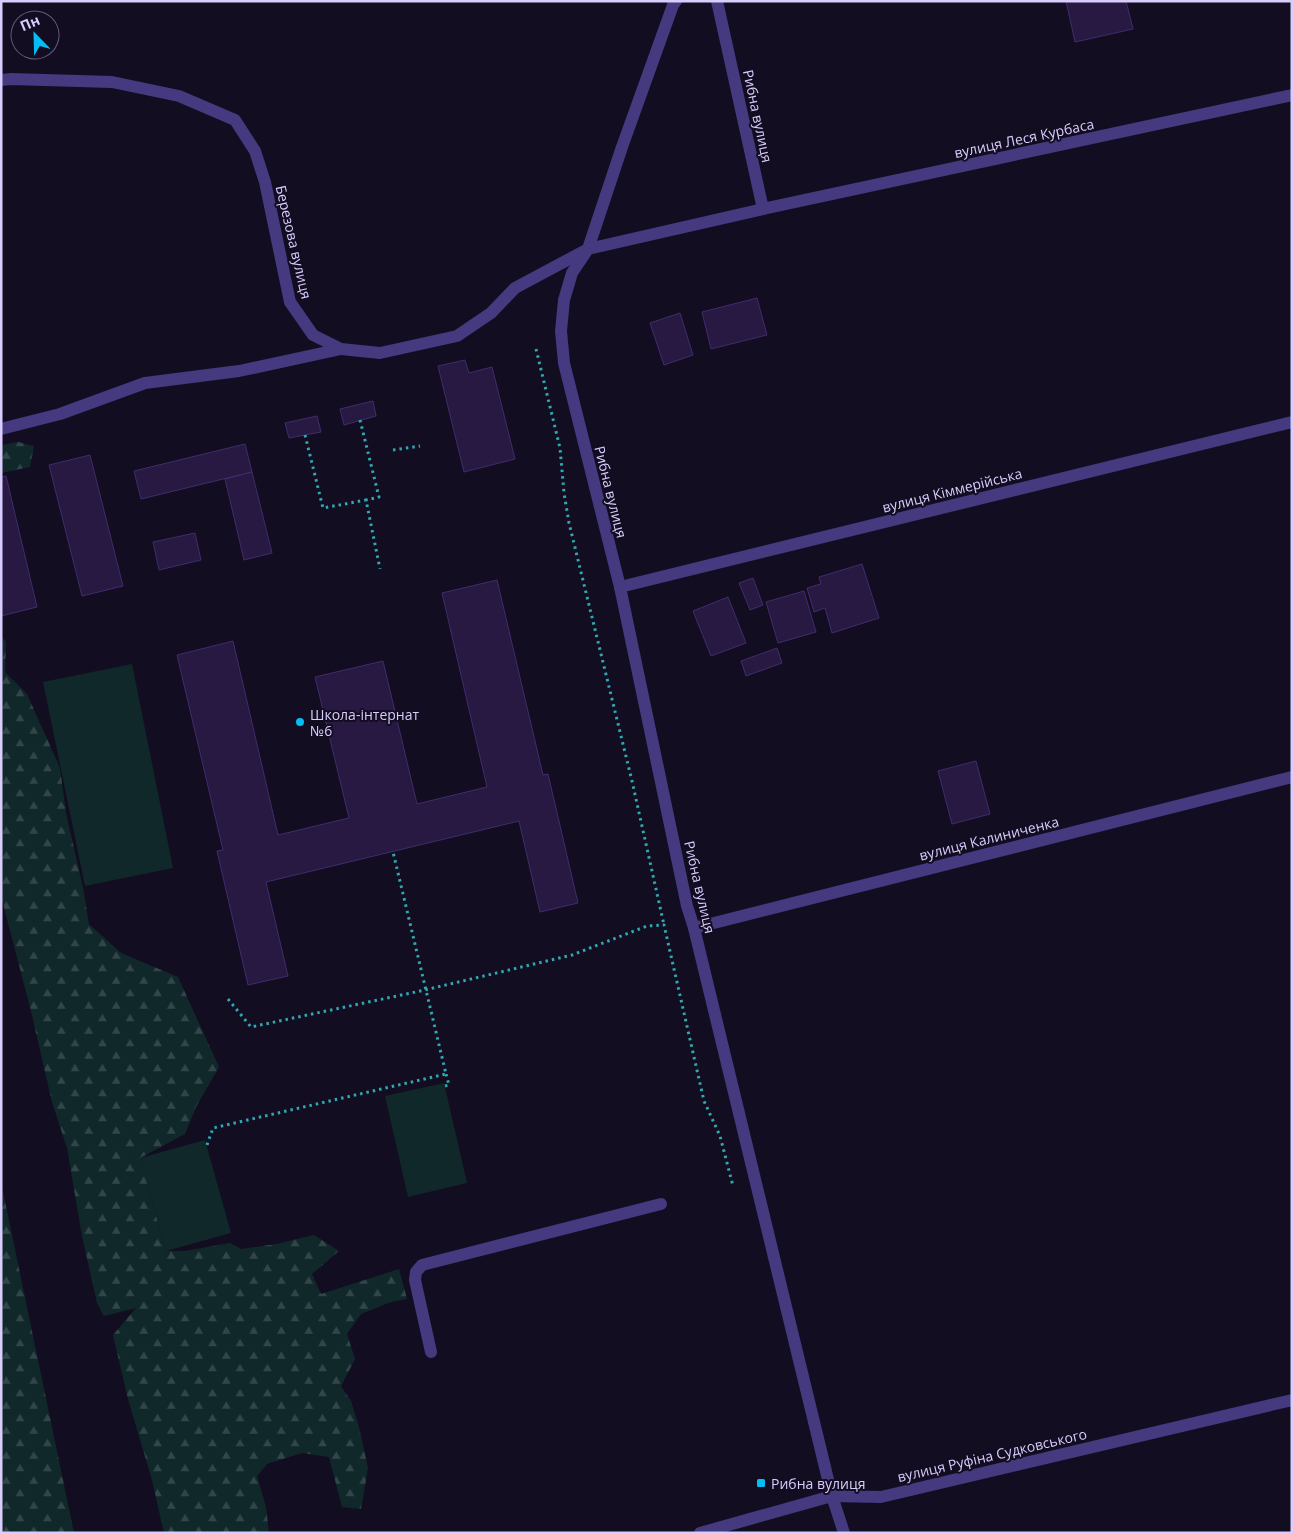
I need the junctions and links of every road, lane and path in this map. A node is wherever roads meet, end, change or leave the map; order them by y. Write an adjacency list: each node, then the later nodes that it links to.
1 (676, 1): 6 (street, Рибна вулиця)
2 (717, 1): 5 (street, Рибна вулиця)
3 (1, 80): 7 (street, Березова вулиця)
4 (1292, 95): 5 (street, вулиця Леся Курбаса)
5 (763, 209): 6 (street)
6 (588, 249): 7 (street, Березова вулиця); 17 (street, Рибна вулиця)
7 (340, 349): 11 (street)
8 (536, 349): 20 (path)
9 (360, 420): 15 (path)
10 (1292, 422): 17 (street, вулиця Кіммерійська)
11 (1, 429)
12 (305, 435): 15 (path)
13 (420, 446): 14 (path)
14 (394, 450)
15 (366, 500): 16 (path)
16 (380, 569)
17 (620, 587): 21 (street, Рибна вулиця)
18 (1292, 777): 21 (street, вулиця Калиниченка)
19 (393, 852): 22 (path)
20 (664, 925): 22 (path); 27 (path)
21 (694, 928): 31 (street, Рибна вулиця)
22 (426, 990): 23 (path); 24 (path)
23 (228, 999)
24 (446, 1074): 25 (path); 26 (path)
25 (445, 1086)
26 (207, 1145)
27 (735, 1193)
28 (661, 1204): 29 (street)
29 (431, 1352)
30 (1292, 1400): 31 (street, вулиця Руфіна Судковського)
31 (832, 1496): 32 (street, вулиця Руфіна Судковського); 33 (street, Рибна вулиця)
32 (700, 1533)
33 (844, 1533)

